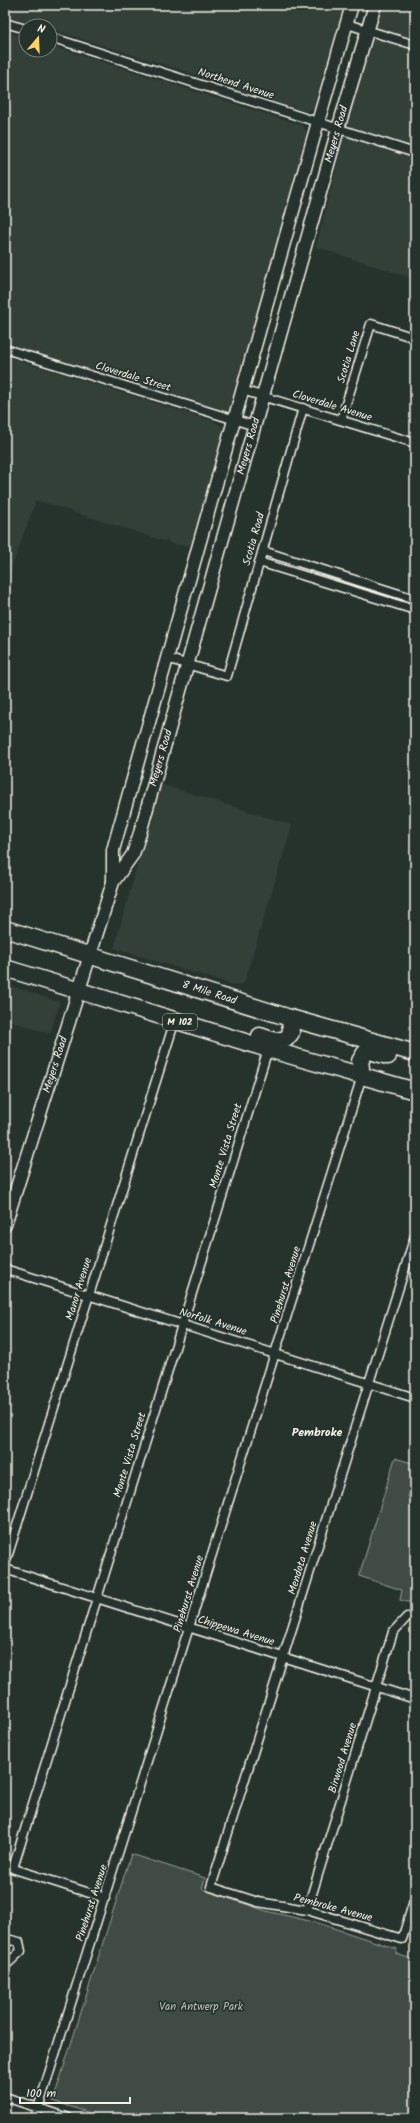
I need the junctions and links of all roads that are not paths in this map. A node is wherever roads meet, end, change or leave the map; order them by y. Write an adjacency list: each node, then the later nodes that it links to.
1 (352, 5): 4 (street, Meyers Road)
2 (375, 5): 6 (street, Meyers Road)
3 (5, 23): 5 (street)
4 (347, 24): 6 (street); 9 (street, Meyers Road)
5 (18, 27)
6 (369, 30): 8 (street); 10 (street, Meyers Road)
7 (58, 40): 9 (street, Northend Avenue)
8 (415, 45)
9 (318, 122): 10 (street, Northend Avenue); 14 (street, Meyers Road)
10 (338, 128): 11 (street, Northend Avenue); 15 (street, Meyers Road)
11 (415, 153)
12 (415, 338): 18 (street, Scotia Lane)
13 (5, 349): 17 (street, Cloverdale Street)
14 (242, 390): 15 (street, Cloverdale Avenue); 17 (street, Meyers Road)
15 (263, 396): 16 (street, Cloverdale Avenue); 19 (street, Meyers Road)
16 (303, 408): 18 (street, Cloverdale Avenue); 21 (street, Scotia Road)
17 (234, 420): 19 (street, Cloverdale Street); 27 (street, Meyers Road)
18 (341, 420): 20 (street, Cloverdale Avenue)
19 (255, 426): 28 (street, Meyers Road)
20 (415, 443)
21 (262, 551): 22 (street, Scotia Road); 23 (street)
22 (259, 562): 24 (street); 28 (street, Scotia Road)
23 (336, 574): 24 (street); 25 (street)
24 (332, 585): 26 (street)
25 (415, 599)
26 (415, 610)
27 (166, 658): 28 (street); 29 (street, Meyers Road)
28 (188, 664): 29 (street, Meyers Road)
29 (113, 882): 33 (street, Meyers Road)
30 (5, 929): 32 (highway, 8 Mile Road)
31 (5, 939): 32 (highway)
32 (74, 951): 33 (highway, 8 Mile Road)
33 (90, 956): 35 (street, Meyers Road); 36 (highway, 8 Mile Road)
34 (5, 968): 35 (highway, M 102)
35 (85, 992): 36 (highway); 37 (highway, M 102); 43 (street, Meyers Road)
36 (290, 1018): 39 (highway, 8 Mile Road)
37 (175, 1020): 38 (highway, M 102); 46 (street, Manor Avenue)
38 (268, 1049): 41 (highway, M 102); 47 (street, Monte Vista Street)
39 (415, 1053)
40 (415, 1063): 41 (highway)
41 (362, 1076): 42 (highway, M 102); 48 (street, Pinehurst Avenue)
42 (415, 1091)
43 (5, 1225)
44 (415, 1236): 49 (street, Mendota Avenue)
45 (5, 1269): 46 (street, Norfolk Avenue)
46 (89, 1295): 47 (street, Norfolk Avenue); 51 (street, Manor Avenue)
47 (182, 1324): 48 (street, Norfolk Avenue); 53 (street, Monte Vista Street)
48 (276, 1354): 49 (street, Norfolk Avenue); 55 (street, Pinehurst Avenue)
49 (369, 1383): 50 (street, Norfolk Avenue); 56 (street, Mendota Avenue)
50 (415, 1398)
51 (5, 1564)
52 (5, 1569): 53 (street, Chippewa Avenue)
53 (97, 1598): 55 (street, Chippewa Avenue); 59 (street, Monte Vista Street)
54 (407, 1617): 57 (street, Birwood Avenue)
55 (190, 1628): 56 (street, Chippewa Avenue); 61 (street, Pinehurst Avenue)
56 (283, 1657): 57 (street, Chippewa Avenue); 60 (street, Mendota Avenue)
57 (376, 1687): 58 (street, Chippewa Avenue); 63 (street, Birwood Avenue)
58 (415, 1699)
59 (9, 1867): 61 (street)
60 (212, 1886): 63 (street, Pembroke Avenue)
61 (105, 1898): 67 (street, Pinehurst Avenue)
62 (415, 1898): 63 (street, Pembroke Avenue)
63 (307, 1910)
64 (5, 1944): 65 (street)
65 (5, 1966)
66 (5, 2097): 67 (street)
67 (38, 2108): 68 (street, Pinehurst Avenue); 69 (street)
68 (35, 2118)
69 (69, 2118)

